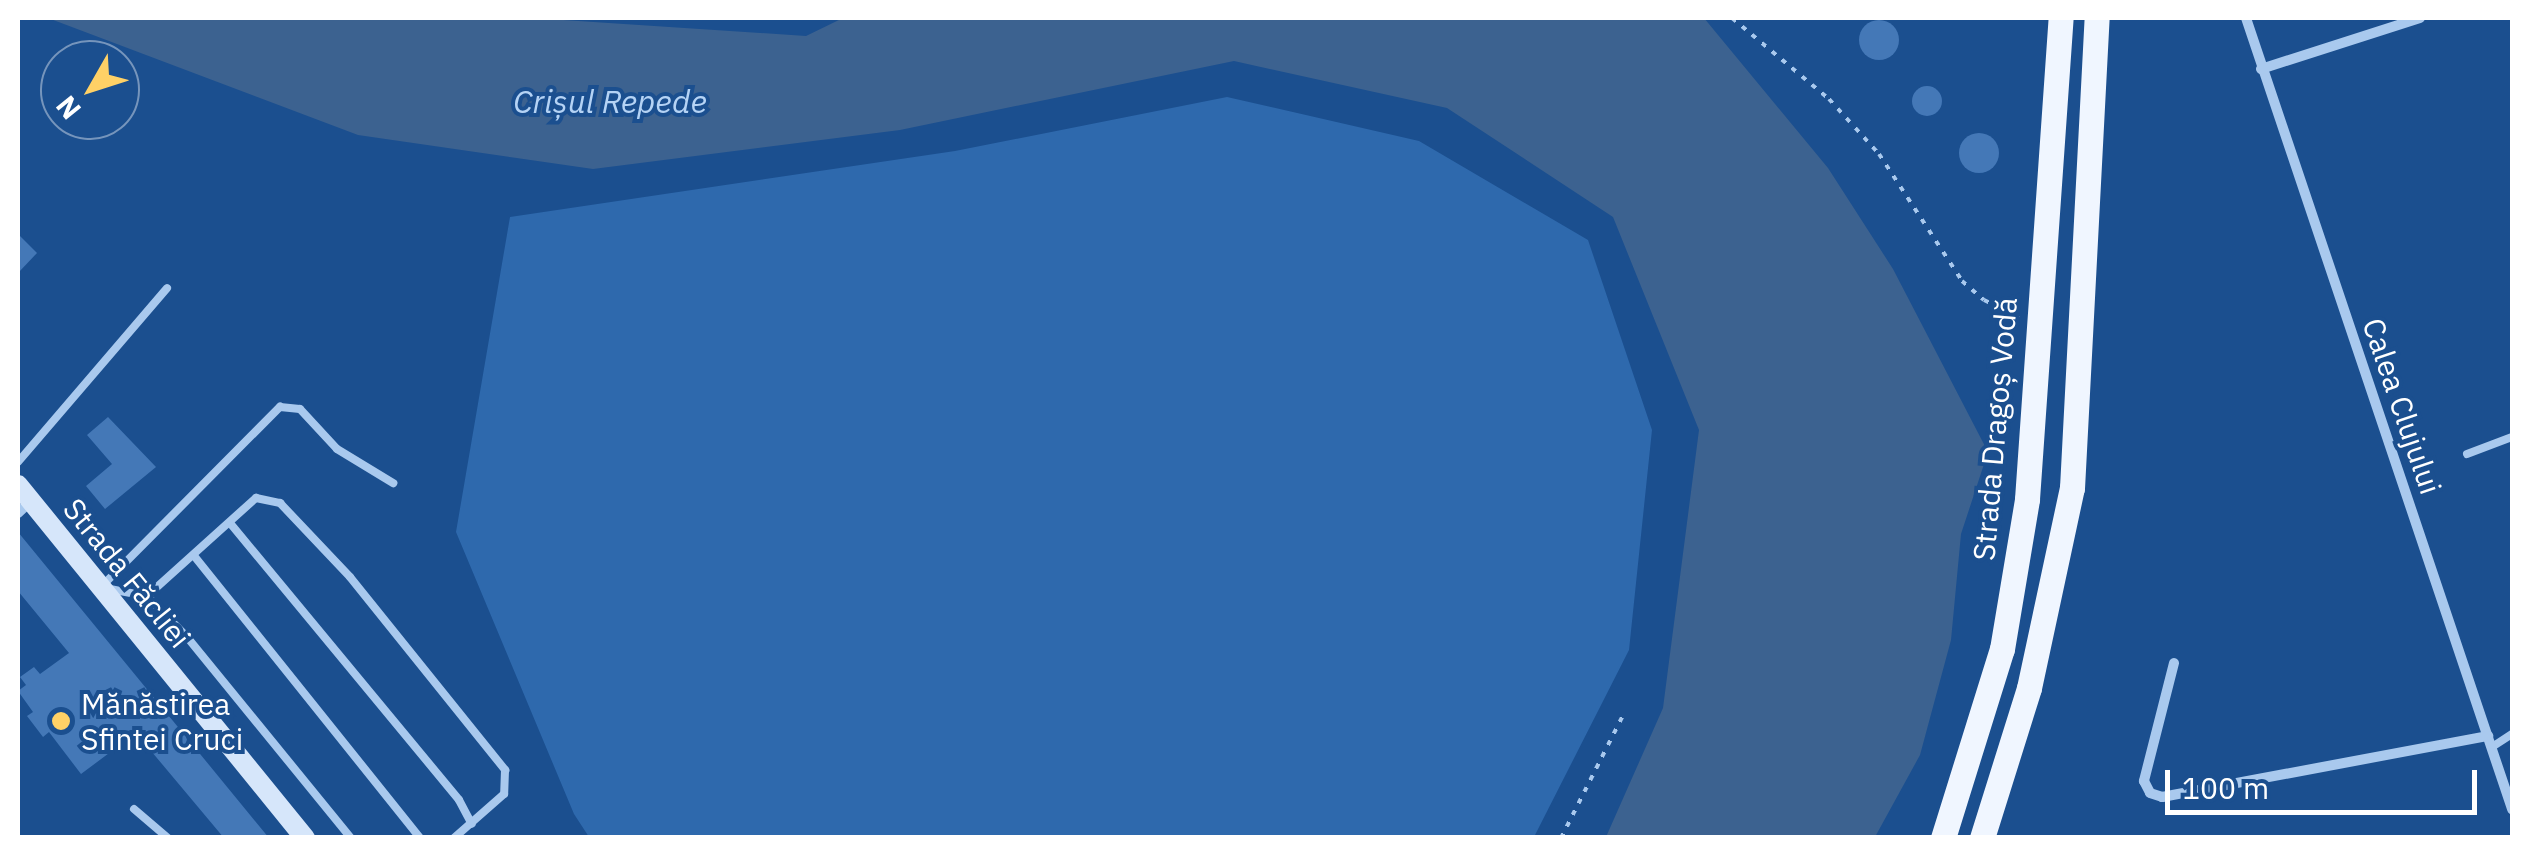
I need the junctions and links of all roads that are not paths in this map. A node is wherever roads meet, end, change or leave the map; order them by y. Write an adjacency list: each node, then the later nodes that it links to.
1 (2061, 18): 27 (main road, Strada Dragoș Vodă)
2 (2097, 18): 28 (main road)
3 (2246, 18): 5 (street, Calea Clujului)
4 (2420, 18): 5 (street)
5 (2261, 69): 18 (street, Calea Clujului)
6 (167, 288): 9 (lane)
7 (2512, 437): 8 (lane)
8 (2468, 454)
9 (18, 462)
10 (393, 484): 14 (lane)
11 (22, 500): 14 (street, Strada Făcliei)
12 (230, 523): 13 (lane); 21 (lane); 21 (lane)
13 (194, 557): 15 (lane); 25 (lane)
14 (100, 587): 15 (lane); 23 (street, Strada Făcliei)
15 (147, 596): 24 (lane)
16 (2174, 663): 18 (street)
17 (2512, 734): 18 (lane)
18 (2490, 741): 20 (street, Calea Clujului)
19 (134, 808): 22 (lane)
20 (2512, 810)
21 (472, 824): 26 (lane)
22 (168, 838)
23 (305, 838)
24 (352, 838)
25 (420, 838)
26 (454, 838)
27 (1943, 838)
28 (1982, 838)

